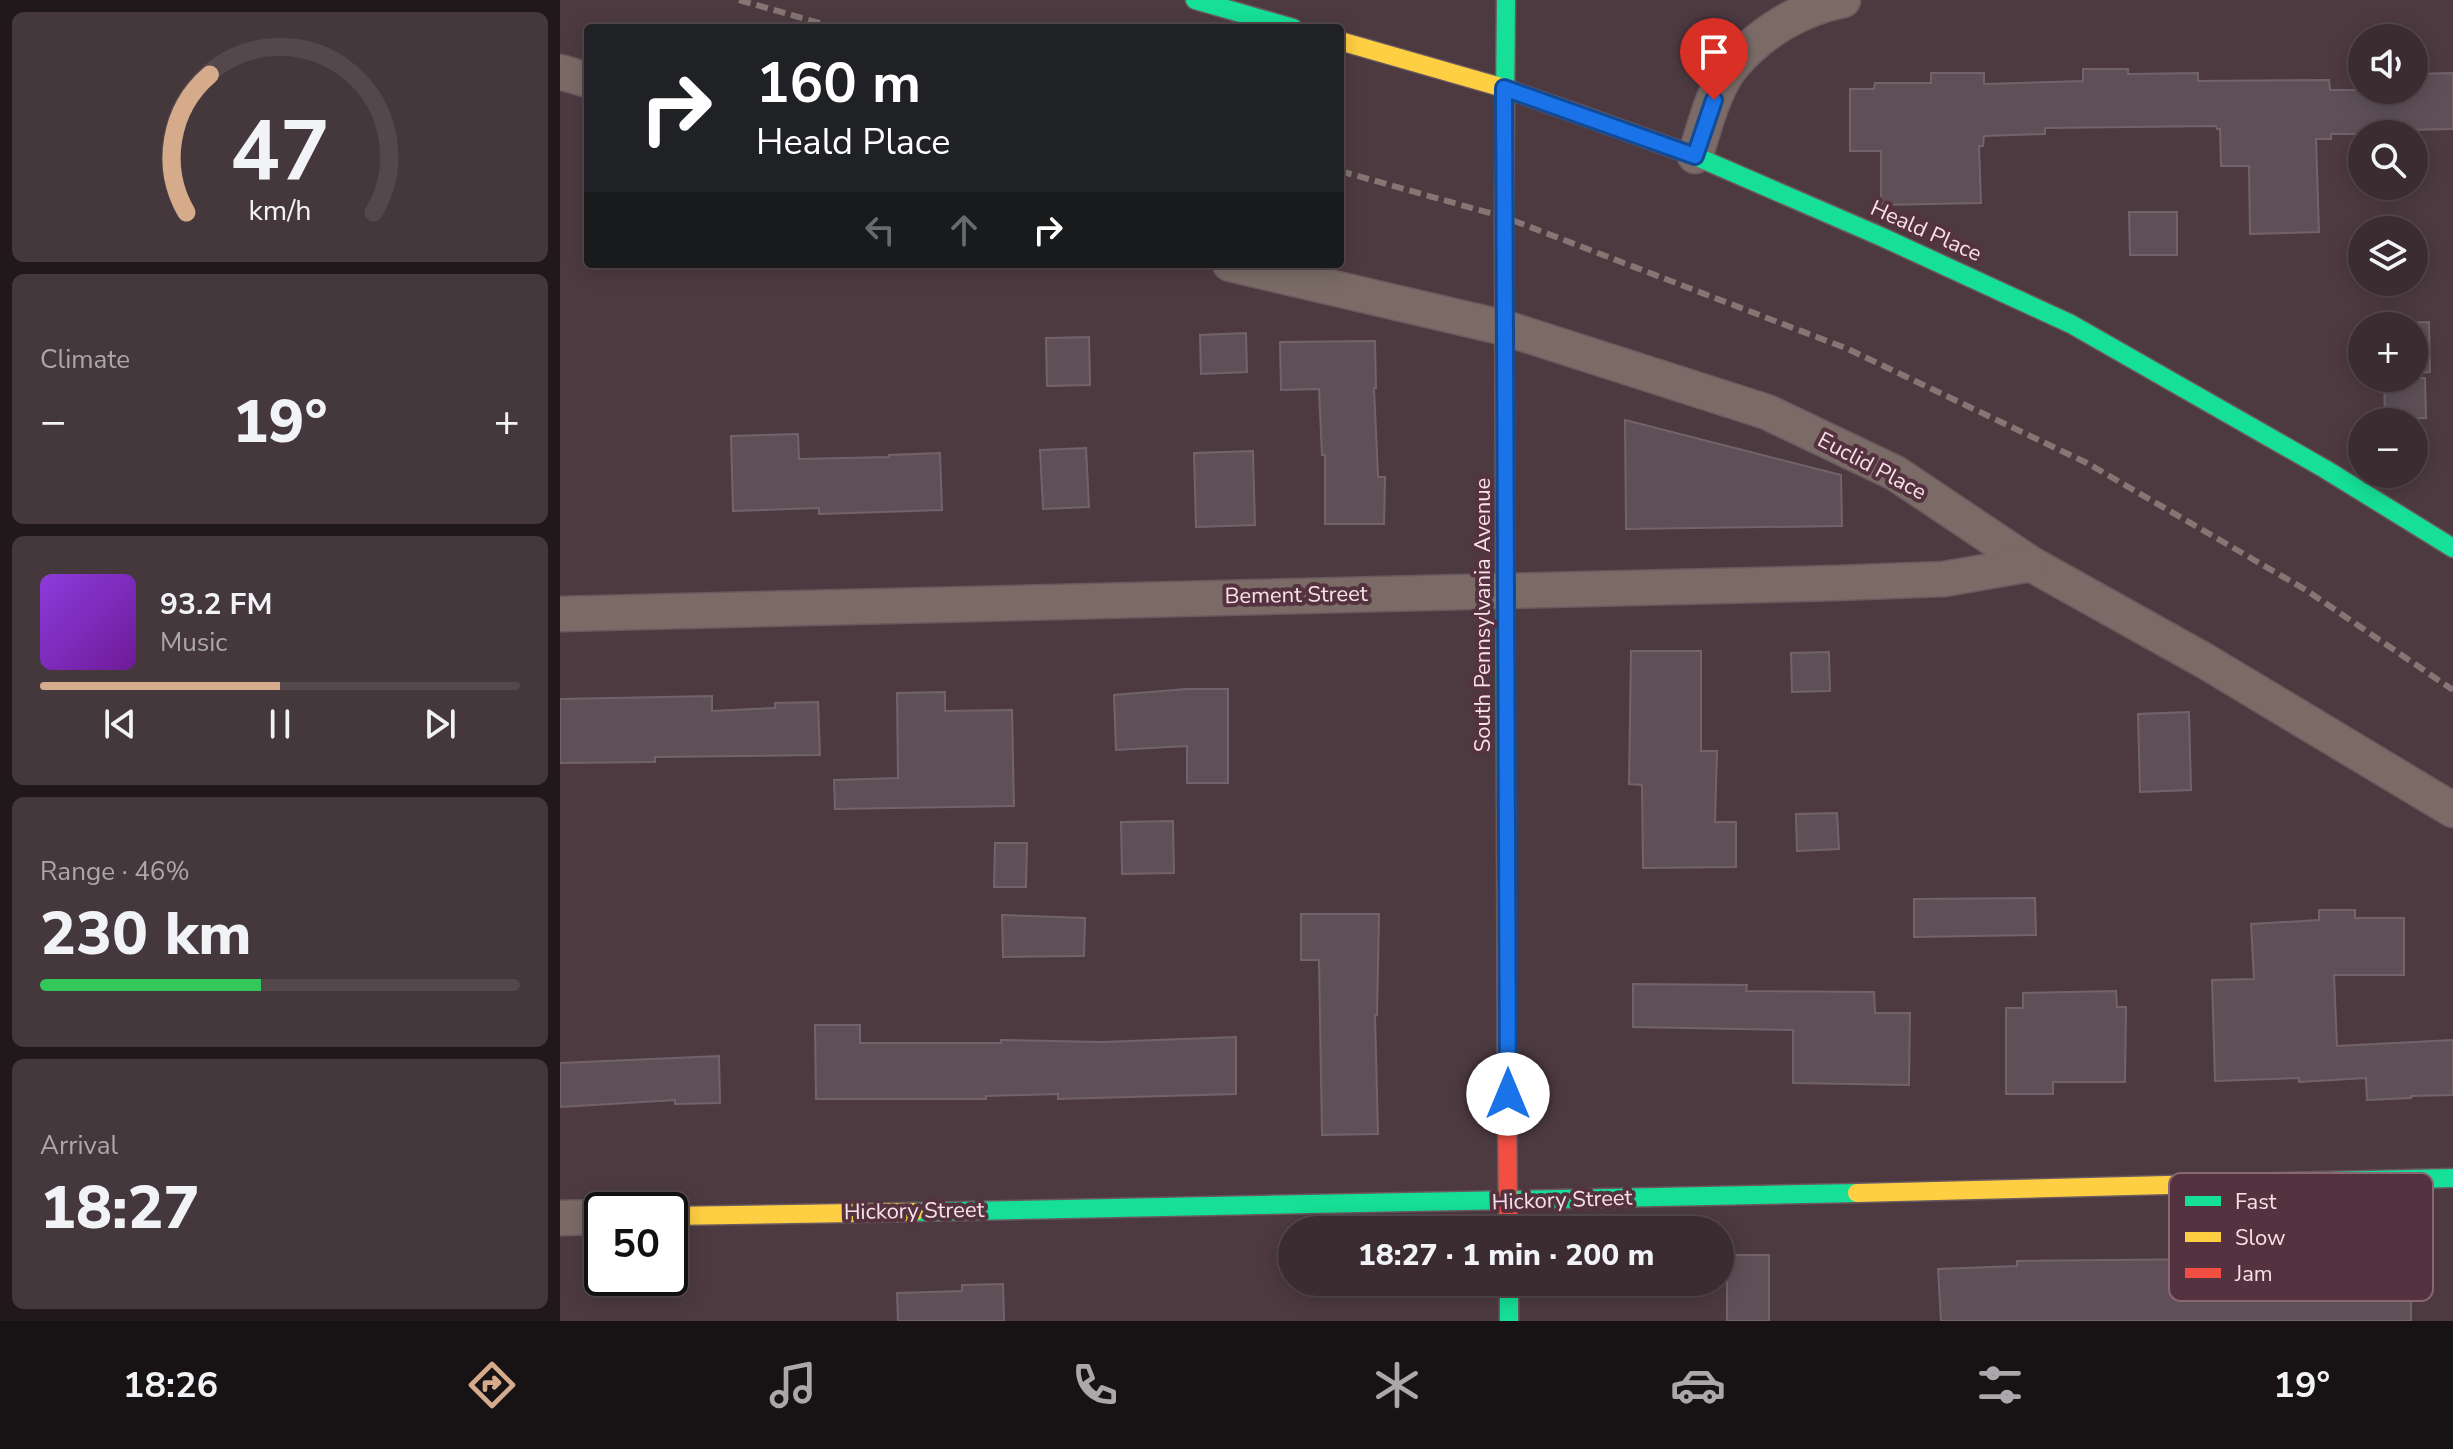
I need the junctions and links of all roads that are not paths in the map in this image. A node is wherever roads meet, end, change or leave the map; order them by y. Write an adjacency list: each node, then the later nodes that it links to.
1 (1195, 0): 4 (street)
2 (1506, 0): 8 (street, South Pennsylvania Avenue)
3 (1843, 0): 9 (street)
4 (1279, 24)
5 (1344, 42): 8 (street, Heald Place)
6 (560, 72): 7 (street)
7 (584, 79)
8 (1504, 88): 9 (street, Heald Place); 11 (street, South Pennsylvania Avenue)
9 (1695, 156): 12 (street, Heald Place)
10 (1247, 268): 11 (street, Euclid Place)
11 (1505, 328): 13 (street, Euclid Place); 14 (street, South Pennsylvania Avenue)
12 (2453, 548)
13 (2031, 564): 14 (street, Bement Street); 16 (street, Euclid Place)
14 (1506, 591): 15 (street, Bement Street); 20 (street, South Pennsylvania Avenue)
15 (560, 614)
16 (2453, 810)
17 (2453, 1178): 18 (street, Hickory Street)
18 (2433, 1179)
19 (2169, 1185): 20 (street, Hickory Street)
20 (1508, 1202): 21 (street, Hickory Street); 22 (street, South Pennsylvania Avenue)
21 (688, 1216)
22 (1508, 1216)
23 (584, 1217): 24 (street)
24 (560, 1218)
25 (1509, 1296): 26 (street)
26 (1509, 1321)

